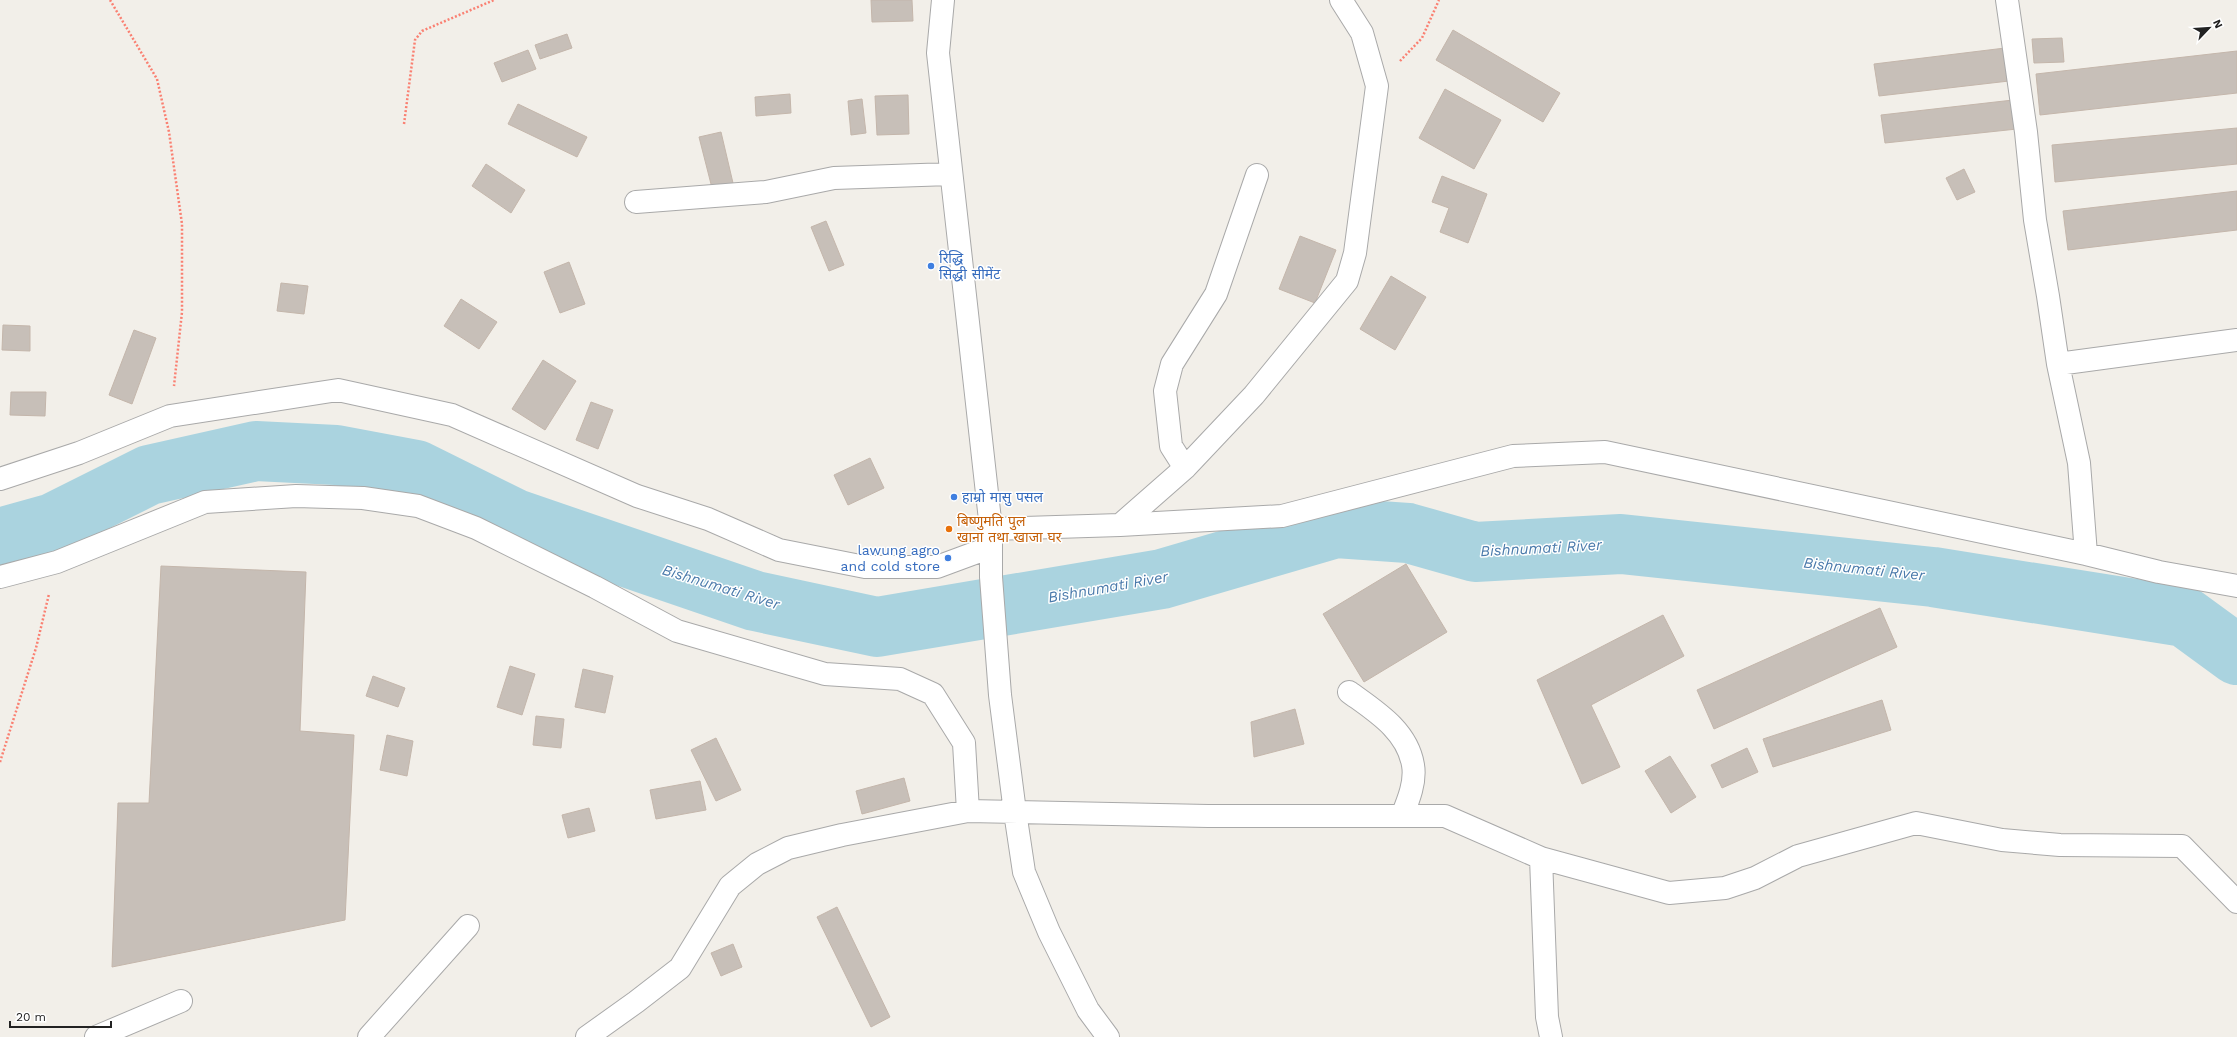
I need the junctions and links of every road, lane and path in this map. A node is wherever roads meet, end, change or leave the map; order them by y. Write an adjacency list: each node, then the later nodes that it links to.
1 (110, 0): 14 (path)
2 (494, 0): 8 (path)
3 (943, 0): 9 (street)
4 (1341, 0): 7 (street)
5 (1439, 0): 7 (path)
6 (2007, 0): 13 (street)
7 (1377, 86): 15 (street)
8 (404, 124)
9 (950, 174): 11 (street); 18 (street)
10 (1257, 175): 15 (street)
11 (636, 202)
12 (2237, 340): 13 (street)
13 (2058, 364): 19 (street)
14 (170, 416): 16 (street); 18 (street)
15 (1185, 468): 17 (street)
16 (0, 479)
17 (1120, 525): 18 (street); 19 (street)
18 (991, 538): 26 (street)
19 (2086, 554): 22 (street)
20 (57, 562): 21 (street); 24 (path); 25 (street)
21 (0, 577)
22 (2237, 586)
23 (1349, 692): 27 (street)
24 (0, 762)
25 (968, 811): 26 (street); 34 (street)
26 (1014, 812): 27 (street); 35 (street)
27 (1402, 816): 28 (street)
28 (1541, 858): 29 (street); 36 (street)
29 (2237, 902)
30 (468, 926): 33 (street)
31 (181, 1001): 32 (street)
32 (96, 1037)
33 (370, 1037)
34 (587, 1037)
35 (1108, 1037)
36 (1551, 1037)

